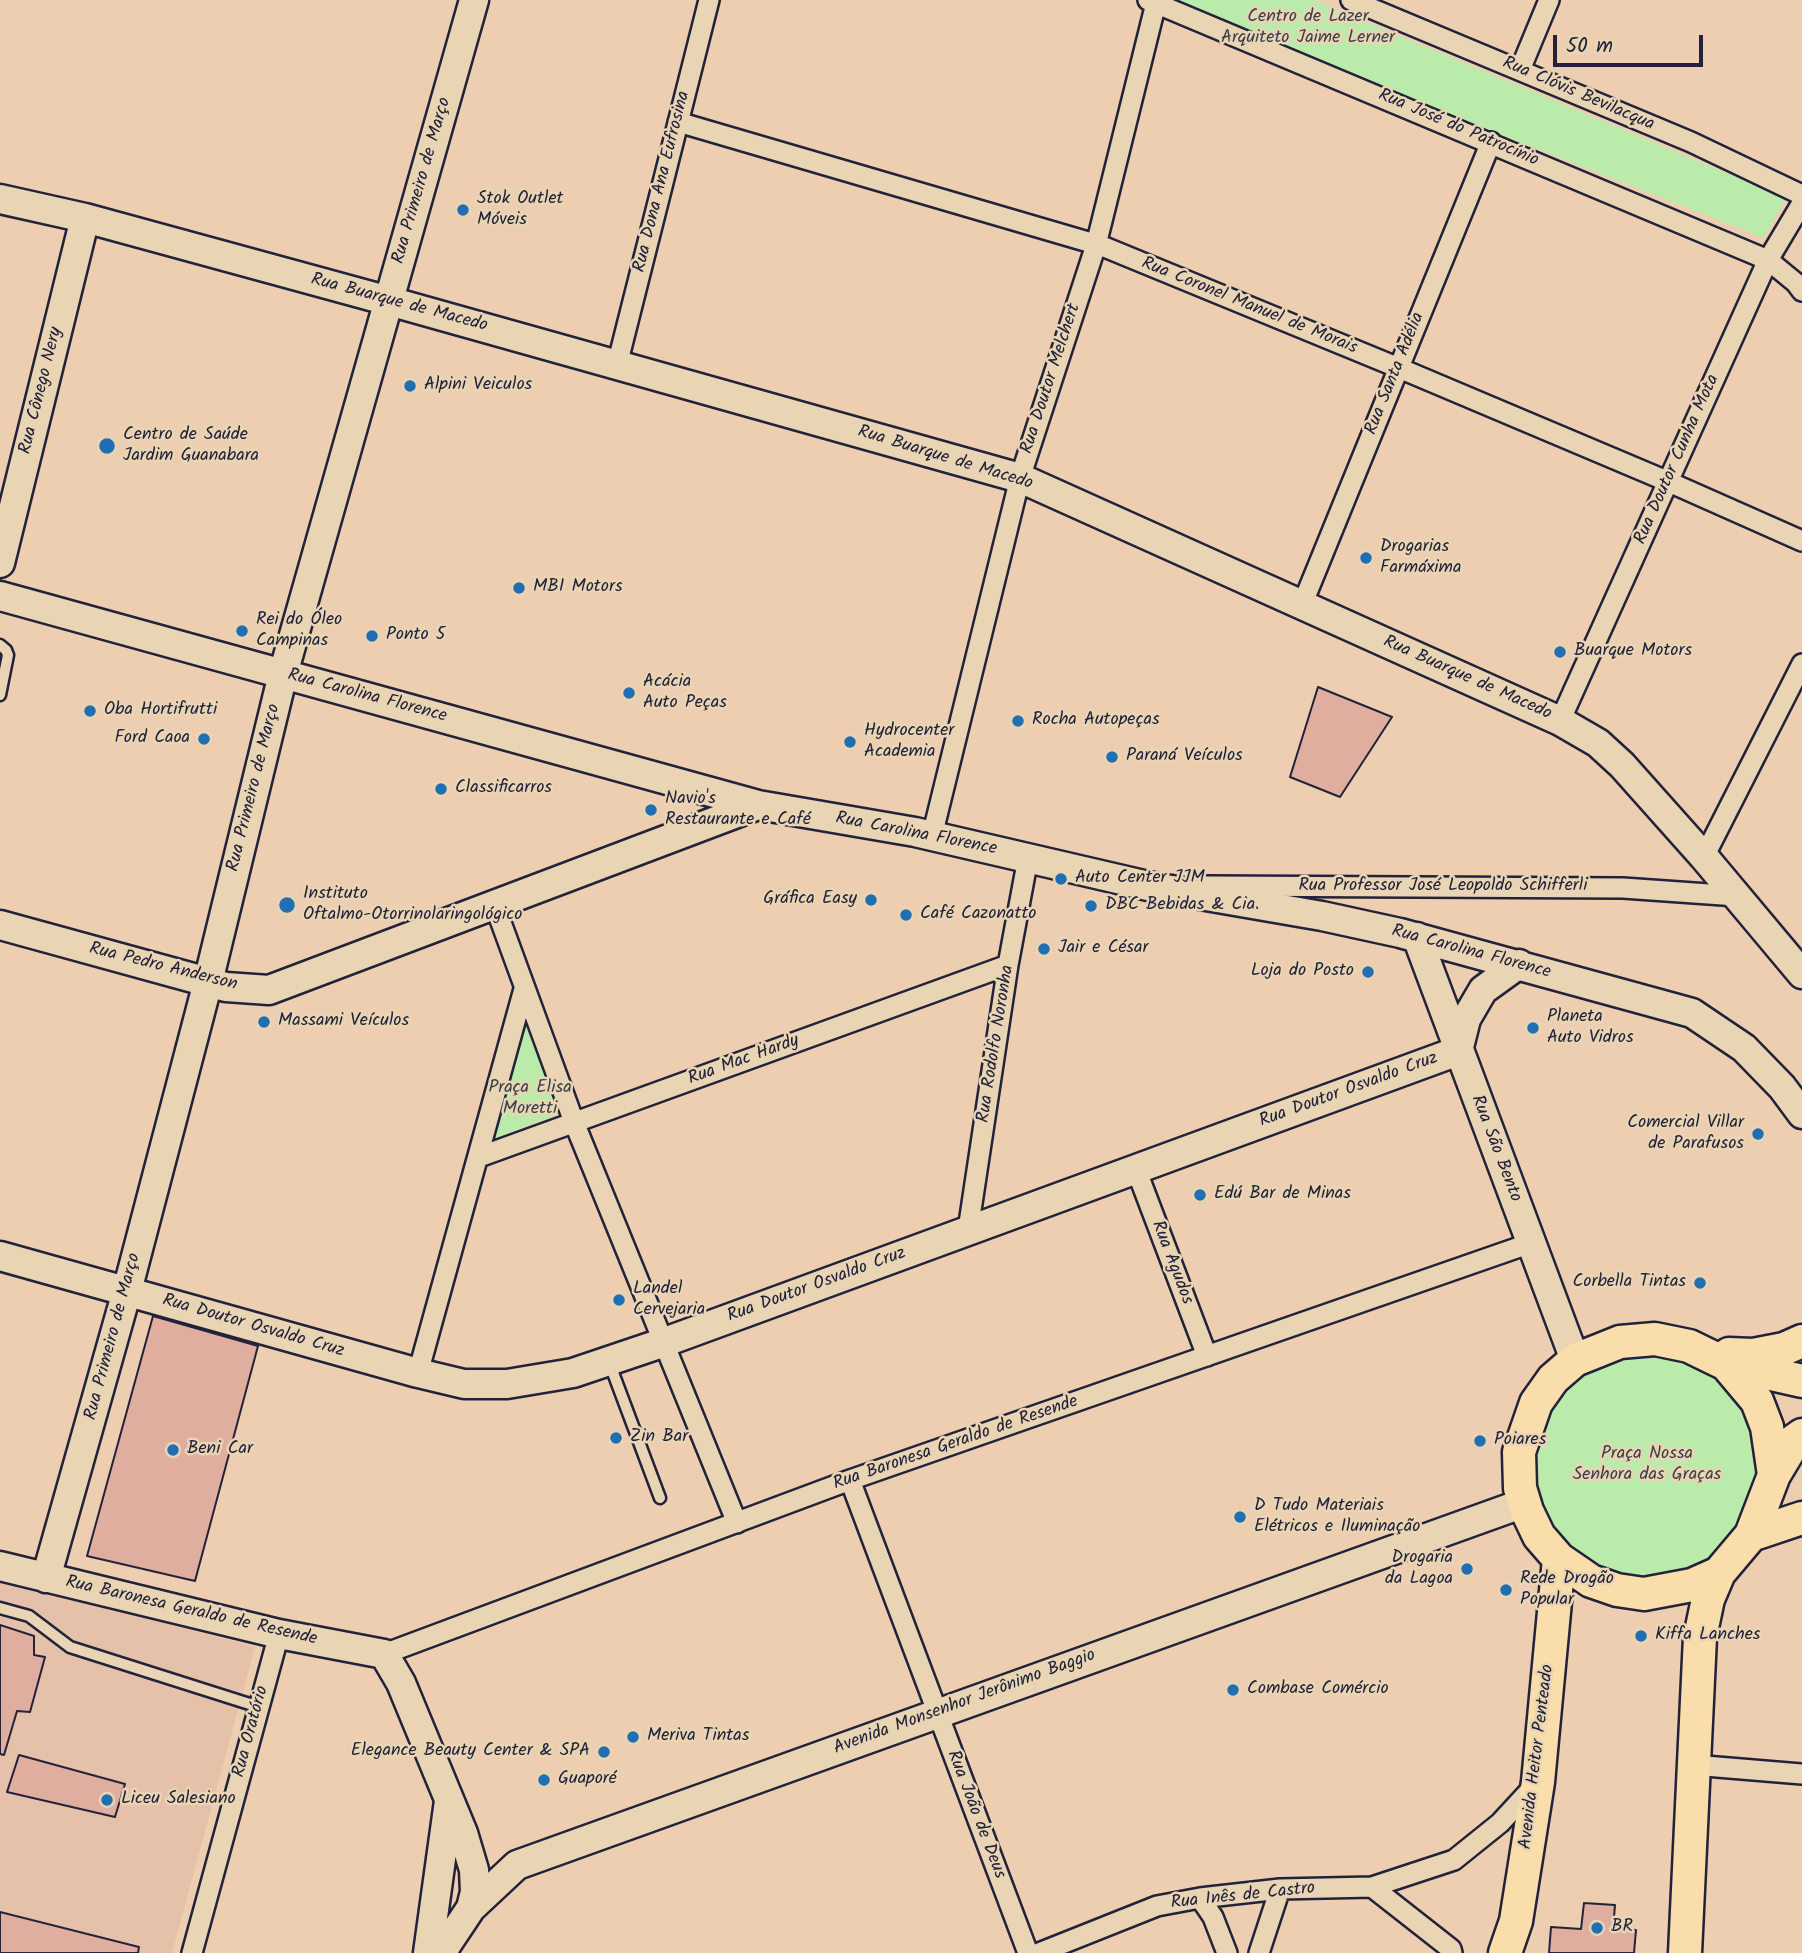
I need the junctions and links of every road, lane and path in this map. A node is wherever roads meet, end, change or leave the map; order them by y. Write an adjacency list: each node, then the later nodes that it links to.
1 (474, 0): 16 (main road, Rua Primeiro de Março)
2 (709, 0): 7 (street, Rua Dona Ana Eufrosina)
3 (1351, 0): 6 (street, Rua Clóvis Bevilacqua)
4 (1549, 0): 6 (street)
5 (1152, 2): 8 (street, Rua José do Patrocínio); 13 (street, Rua Doutor Melchert)
6 (1520, 70): 9 (street, Rua Clóvis Bevilacqua)
7 (678, 122): 13 (street, Rua Coronel Manuel de Morais); 17 (street, Rua Dona Ana Eufrosina)
8 (1491, 142): 14 (street, Rua José do Patrocínio); 18 (street, Rua Santa Adélia)
9 (1802, 195)
10 (0, 199): 12 (main road, Rua Buarque de Macedo)
11 (1802, 203): 14 (street, Rua Doutor Cunha Mota)
12 (85, 218): 16 (main road, Rua Buarque de Macedo); 22 (main road, Rua Cônego Nery)
13 (1096, 245): 18 (street, Rua Coronel Manuel de Morais); 19 (street, Rua Doutor Melchert)
14 (1768, 260): 15 (street, Rua José do Patrocínio); 20 (street, Rua Doutor Cunha Mota)
15 (1802, 291)
16 (389, 301): 17 (main road, Rua Buarque de Macedo); 27 (main road, Rua Primeiro de Março)
17 (617, 365): 19 (main road, Rua Buarque de Macedo)
18 (1399, 368): 20 (street, Rua Coronel Manuel de Morais); 24 (street, Rua Santa Adélia)
19 (1020, 478): 24 (main road, Rua Buarque de Macedo); 31 (street, Rua Doutor Melchert)
20 (1669, 482): 21 (street, Rua Coronel Manuel de Morais); 29 (street, Rua Doutor Cunha Mota)
21 (1802, 541)
22 (0, 564)
23 (0, 596): 27 (main road, Rua Carolina Florence)
24 (1302, 605): 29 (main road, Rua Buarque de Macedo)
25 (0, 645): 28 (lane)
26 (1802, 664): 32 (street)
27 (283, 674): 30 (main road, Rua Carolina Florence); 42 (main road, Rua Primeiro de Março)
28 (0, 695)
29 (1560, 721): 32 (main road, Rua Buarque de Macedo)
30 (758, 805): 31 (main road, Rua Carolina Florence); 36 (main road, Rua Pedro Anderson)
31 (932, 836): 33 (main road, Rua Carolina Florence)
32 (1704, 857): 35 (main road, Rua Buarque de Macedo)
33 (1028, 858): 34 (main road, Rua Carolina Florence); 40 (street, Rua Rodolfo Noronha)
34 (1148, 886): 35 (street, Rua Professor José Leopoldo Schifferli); 38 (main road, Rua Carolina Florence)
35 (1737, 895): 41 (main road, Rua Buarque de Macedo)
36 (495, 906): 42 (main road, Rua Pedro Anderson); 43 (street)
37 (0, 925): 42 (main road, Rua Pedro Anderson)
38 (1417, 937): 39 (main road, Rua Carolina Florence); 44 (main road, Rua São Bento)
39 (1519, 964): 44 (main road); 45 (main road, Rua Carolina Florence)
40 (1008, 965): 46 (street, Rua Mac Hardy); 49 (street, Rua Rodolfo Noronha)
41 (1802, 974)
42 (208, 982): 52 (main road, Rua Primeiro de Março)
43 (524, 989): 46 (street); 47 (street)
44 (1458, 1051): 48 (main road, Rua Doutor Osvaldo Cruz); 50 (main road, Rua São Bento)
45 (1802, 1114)
46 (574, 1122): 47 (street, Rua Mac Hardy); 54 (street)
47 (479, 1157): 59 (street)
48 (1136, 1169): 49 (main road, Rua Doutor Osvaldo Cruz); 55 (street, Rua Agudos)
49 (968, 1230): 54 (main road, Rua Doutor Osvaldo Cruz)
50 (1531, 1243): 55 (street, Rua Baronesa Geraldo de Resende); 57 (main road, Rua São Bento)
51 (0, 1256): 52 (main road, Rua Doutor Osvaldo Cruz)
52 (127, 1291): 59 (main road, Rua Doutor Osvaldo Cruz); 72 (main road, Rua Primeiro de Março)
53 (1802, 1341): 56 (main road)
54 (665, 1342): 58 (main road, Rua Doutor Osvaldo Cruz); 67 (street)
55 (1207, 1356): 63 (street, Rua Baronesa Geraldo de Resende)
56 (1717, 1359): 57 (main road); 60 (main road); 62 (main road)
57 (1575, 1360): 65 (main road)
58 (609, 1361): 59 (main road, Rua Doutor Osvaldo Cruz); 64 (lane)
59 (418, 1373)
60 (1802, 1381)
61 (1802, 1436): 62 (main road)
62 (1774, 1475): 68 (main road)
63 (850, 1480): 67 (street, Rua Baronesa Geraldo de Resende); 77 (street, Rua João de Deus)
64 (660, 1498)
65 (1524, 1503): 69 (main road); 77 (main road, Avenida Monsenhor Jerônimo Baggio)
66 (1802, 1518): 68 (main road)
67 (737, 1522): 75 (street, Rua Baronesa Geraldo de Resende)
68 (1751, 1535): 71 (main road)
69 (1559, 1559): 71 (main road); 80 (main road, Avenida Heitor Penteado)
70 (0, 1566): 72 (main road, Rua Baronesa Geraldo de Resende)
71 (1719, 1573): 78 (main road)
72 (46, 1578): 74 (main road, Rua Baronesa Geraldo de Resende)
73 (0, 1608): 76 (lane)
74 (279, 1634): 75 (main road, Rua Baronesa Geraldo de Resende); 76 (street, Rua Oratório)
75 (384, 1654): 81 (main road)
76 (259, 1707): 88 (street, Rua Oratório)
77 (936, 1713): 83 (main road, Avenida Monsenhor Jerônimo Baggio); 91 (street, Rua João de Deus)
78 (1693, 1765): 79 (street); 97 (main road)
79 (1802, 1774)
80 (1538, 1782): 84 (street, Rua Inês de Castro); 96 (main road, Avenida Heitor Penteado)
81 (449, 1801): 82 (main road); 89 (main road)
82 (463, 1833): 83 (main road); 87 (main road)
83 (517, 1865): 87 (main road, Avenida Monsenhor Jerônimo Baggio)
84 (1372, 1888): 85 (street, Rua Inês de Castro); 95 (street)
85 (1280, 1889): 86 (street, Rua Inês de Castro); 94 (street)
86 (1200, 1898): 92 (street, Rua Inês de Castro); 93 (street)
87 (471, 1908): 90 (main road, Avenida Monsenhor Jerônimo Baggio)
88 (192, 1953)
89 (428, 1953)
90 (441, 1953)
91 (1028, 1953)
92 (1039, 1953)
93 (1227, 1953)
94 (1259, 1953)
95 (1452, 1953)
96 (1505, 1953)
97 (1685, 1953)

